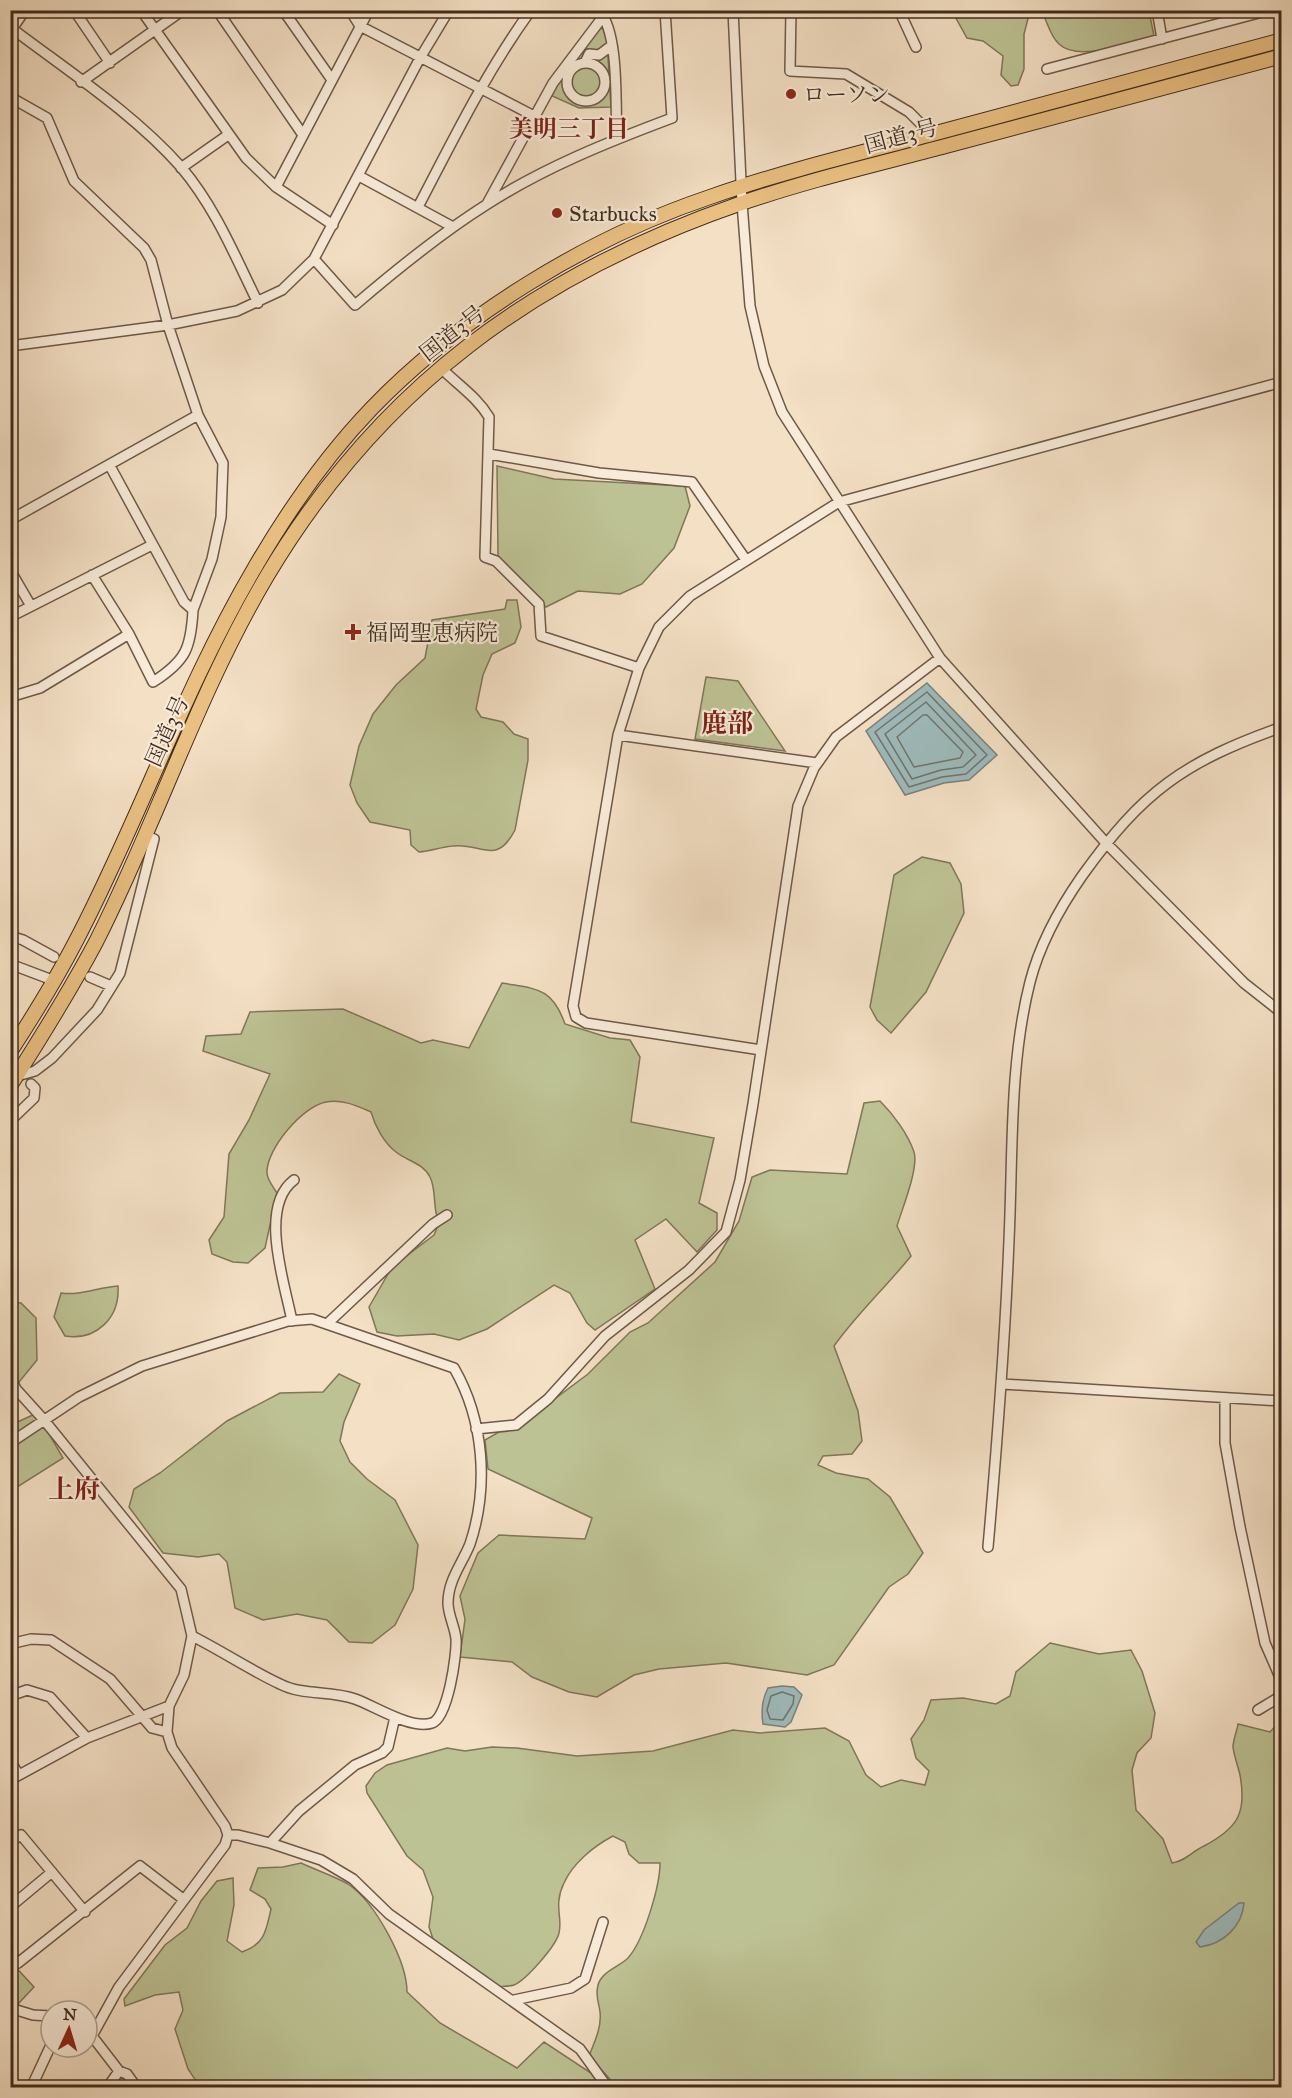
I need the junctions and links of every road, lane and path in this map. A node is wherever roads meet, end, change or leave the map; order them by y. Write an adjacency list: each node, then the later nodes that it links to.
1 (25, 10): 19 (street)
2 (74, 10): 27 (street)
3 (141, 10): 20 (street)
4 (183, 10): 20 (street)
5 (217, 10): 39 (street)
6 (284, 10): 30 (street)
7 (350, 10): 18 (street)
8 (369, 10): 18 (street)
9 (449, 10): 26 (street)
10 (531, 10): 34 (street)
11 (665, 10): 40 (street)
12 (733, 10): 44 (street)
13 (791, 10): 37 (street)
14 (899, 10): 24 (street)
15 (1157, 10): 21 (street)
16 (1270, 10): 21 (street)
17 (604, 12): 23 (street); 32 (street)
18 (360, 26): 26 (street); 30 (street)
19 (11, 29): 31 (street)
20 (155, 31): 27 (street); 38 (street)
21 (1162, 39): 29 (street)
22 (1281, 40): 37 (highway, 国道3号)
23 (611, 46): 28 (street); 40 (street)
24 (916, 47)
25 (1281, 56): 45 (highway, 国道3号)
26 (420, 58): 34 (street); 42 (street)
27 (110, 63): 31 (street)
28 (585, 63): 33 (street); 33 (street)
29 (1047, 69)
30 (332, 80): 39 (street)
31 (81, 82): 41 (street)
32 (553, 83): 33 (street); 36 (street)
33 (567, 84)
34 (480, 88): 36 (street); 47 (street)
35 (10, 97): 52 (street)
36 (534, 116): 46 (street)
37 (931, 134): 44 (highway, 国道3号)
38 (228, 135): 41 (street); 43 (street)
39 (303, 135): 43 (street)
40 (617, 138): 46 (street)
41 (181, 168): 51 (street)
42 (359, 176): 47 (street); 48 (street)
43 (276, 187): 48 (street)
44 (741, 188): 45 (street); 81 (highway, 国道3号)
45 (742, 203): 54 (highway, 国道3号); 59 (street)
46 (487, 204): 49 (street)
47 (418, 207): 49 (street)
48 (333, 225): 50 (street)
49 (453, 227): 50 (street)
50 (315, 259): 51 (street)
51 (258, 303): 52 (street)
52 (168, 325): 53 (street); 56 (street)
53 (10, 346)
54 (441, 368): 57 (street); 75 (highway, 国道3号)
55 (1281, 382): 59 (street)
56 (198, 415): 58 (street); 66 (street)
57 (489, 454): 62 (street); 70 (street)
58 (110, 466): 60 (street); 61 (street)
59 (839, 502): 62 (street); 69 (street)
60 (10, 520)
61 (152, 545): 64 (street); 66 (street)
62 (746, 560): 70 (street)
63 (10, 570): 65 (street)
64 (92, 575): 65 (street); 68 (street)
65 (31, 606): 67 (street)
66 (193, 610): 68 (street)
67 (10, 617)
68 (129, 634): 71 (street)
69 (940, 658): 74 (street); 76 (street)
70 (639, 668): 73 (street)
71 (10, 697)
72 (1281, 727): 76 (street)
73 (618, 735): 74 (street); 84 (street)
74 (817, 763): 84 (street)
75 (144, 835): 82 (street); 86 (highway, 国道3号)
76 (1106, 843): 83 (street); 94 (street)
77 (10, 936): 78 (street)
78 (54, 957)
79 (10, 964): 81 (street)
80 (90, 978): 82 (street)
81 (55, 981): 85 (highway, 国道3号)
82 (111, 986): 86 (street)
83 (1281, 1013)
84 (761, 1050): 98 (street)
85 (10, 1052)
86 (14, 1081)
87 (31, 1084): 88 (street)
88 (10, 1121)
89 (294, 1180): 91 (street)
90 (447, 1215): 92 (street)
91 (292, 1320): 92 (street); 97 (street)
92 (327, 1324): 98 (street)
93 (10, 1377): 97 (street)
94 (1003, 1384): 95 (street); 100 (street)
95 (1225, 1398): 96 (street); 103 (street)
96 (1281, 1401)
97 (44, 1420): 99 (street); 101 (street)
98 (476, 1429): 108 (street)
99 (10, 1443)
100 (988, 1547)
101 (192, 1636): 106 (street); 108 (street)
102 (10, 1644): 109 (street)
103 (1281, 1679)
104 (1281, 1690): 107 (street)
105 (10, 1696): 111 (street)
106 (169, 1706): 109 (street); 110 (street)
107 (1258, 1710)
108 (395, 1717): 116 (street)
109 (143, 1718): 110 (street); 111 (street)
110 (167, 1732): 114 (street)
111 (87, 1738): 113 (street)
112 (10, 1761): 113 (street)
113 (15, 1778)
114 (228, 1835): 116 (street); 118 (street)
115 (10, 1842): 117 (street)
116 (270, 1843): 123 (street)
117 (52, 1872): 119 (street); 120 (street)
118 (183, 1899): 120 (street); 126 (street)
119 (10, 1908)
120 (85, 1912): 122 (street)
121 (603, 1923): 123 (street)
122 (10, 1954)
123 (514, 2000): 133 (street)
124 (10, 2008): 125 (street)
125 (39, 2015)
126 (99, 2020)
127 (99, 2047): 129 (street)
128 (44, 2059): 130 (street)
129 (118, 2071): 131 (street); 132 (street)
130 (31, 2088)
131 (107, 2088)
132 (137, 2088)
133 (608, 2088)

